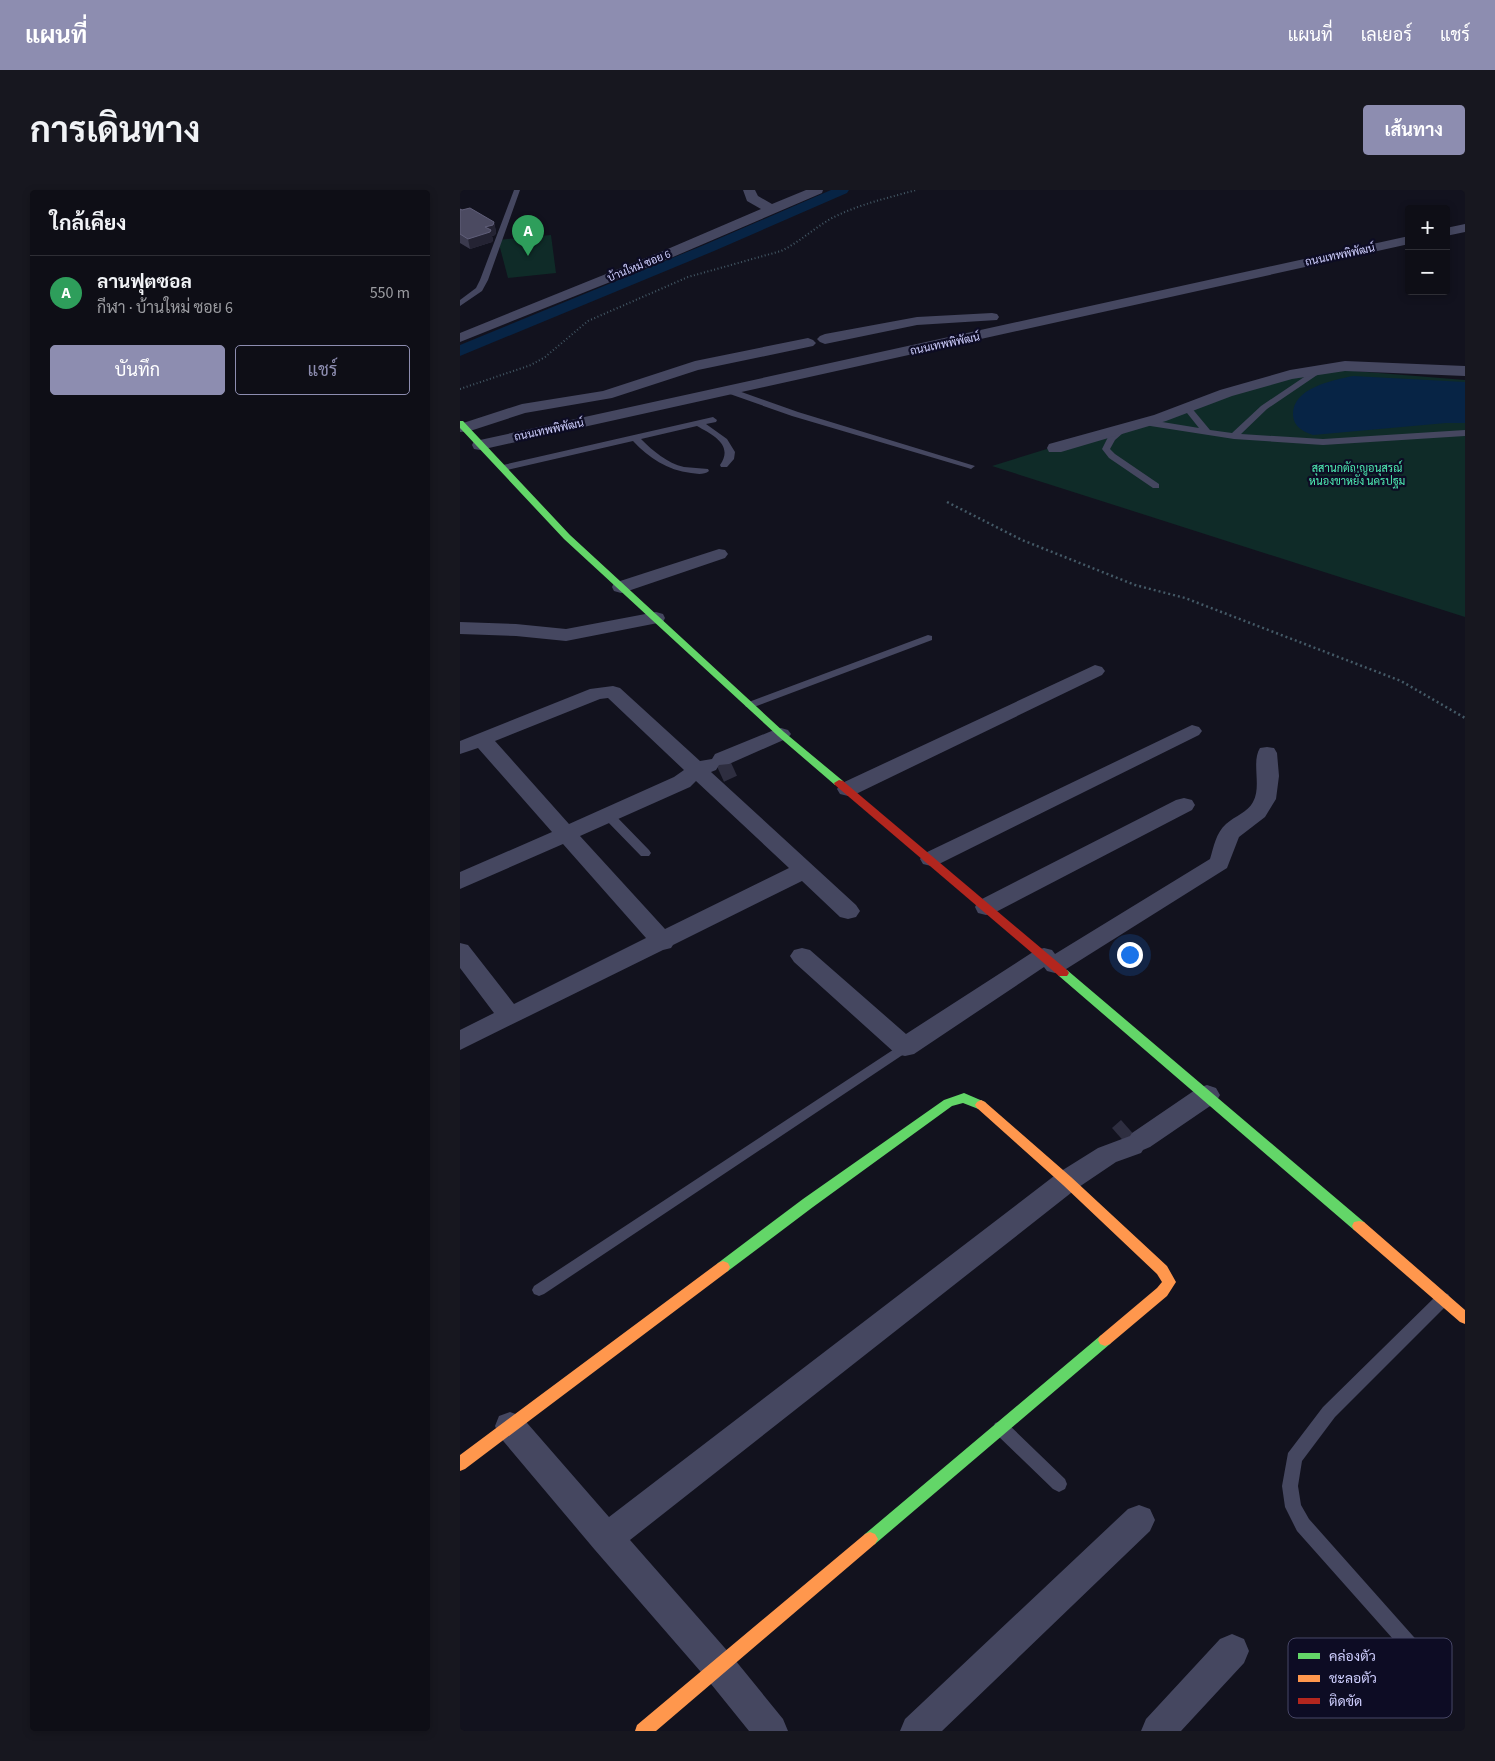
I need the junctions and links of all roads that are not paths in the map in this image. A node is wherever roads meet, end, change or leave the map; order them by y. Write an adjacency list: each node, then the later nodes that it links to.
1 (517, 190): 8 (lane)
2 (748, 190): 4 (street)
3 (817, 190): 4 (street, บ้านใหม่ ซอย 6)
4 (772, 210): 11 (street, บ้านใหม่ ซอย 6)
5 (1465, 228): 6 (street)
6 (1450, 231)
7 (1405, 241): 14 (street, ถนนเทพพิพัฒน์)
8 (460, 304)
9 (992, 317): 12 (street)
10 (812, 326): 12 (street)
11 (460, 338)
12 (825, 339): 14 (street)
13 (808, 343): 22 (street)
14 (851, 365): 17 (street, ถนนเทพพิพัฒน์)
15 (1322, 369): 16 (street); 18 (street); 26 (lane)
16 (1465, 371)
17 (730, 391): 28 (street, ถนนเทพพิพัฒน์); 31 (lane)
18 (1187, 408): 20 (street); 24 (lane)
19 (713, 420): 21 (lane)
20 (1144, 422): 23 (street); 24 (lane)
21 (699, 424): 27 (lane); 30 (lane)
22 (462, 426): 28 (main road)
23 (1127, 426): 29 (street); 34 (lane)
24 (1207, 432): 26 (lane)
25 (1465, 433): 26 (lane)
26 (1234, 436)
27 (635, 438): 32 (lane); 33 (lane)
28 (480, 445): 32 (main road)
29 (1055, 448)
30 (724, 465)
31 (970, 466)
32 (503, 468): 36 (main road)
33 (705, 471)
34 (1156, 486)
35 (719, 554): 36 (street)
36 (621, 587): 37 (main road)
37 (656, 618): 38 (street); 41 (main road)
38 (460, 628)
39 (928, 638): 41 (lane)
40 (1095, 671): 48 (street)
41 (750, 705): 43 (main road)
42 (1192, 731): 53 (street)
43 (786, 738): 47 (street); 48 (main road)
44 (482, 739): 45 (street); 47 (street); 51 (street)
45 (460, 748)
46 (1267, 753): 61 (street)
47 (710, 771): 50 (street); 54 (street)
48 (848, 790): 53 (main road)
49 (1184, 805): 56 (street)
50 (608, 815): 51 (street); 52 (lane)
51 (565, 835): 55 (street); 58 (street)
52 (645, 853)
53 (930, 859): 56 (main road)
54 (804, 870): 57 (street); 58 (street)
55 (460, 881)
56 (986, 907): 61 (main road)
57 (848, 911)
58 (663, 942): 62 (street)
59 (460, 951): 62 (street)
60 (802, 956): 64 (street)
61 (1050, 961): 64 (street); 65 (main road)
62 (510, 1016): 63 (street)
63 (460, 1041)
64 (905, 1047): 67 (lane)
65 (1201, 1090): 66 (street); 68 (main road)
66 (1067, 1181): 70 (main road); 71 (main road); 75 (street)
67 (539, 1290)
68 (1443, 1299): 69 (main road); 76 (lane)
69 (1465, 1318)
70 (510, 1426): 72 (main road); 75 (street)
71 (1001, 1428): 73 (lane); 78 (main road)
72 (460, 1464)
73 (1059, 1484)
74 (1140, 1520): 82 (street)
75 (606, 1539): 78 (street)
76 (1404, 1638)
77 (1232, 1650): 79 (street)
78 (719, 1667): 80 (main road); 81 (street)
79 (1161, 1730)
80 (643, 1731)
81 (771, 1731)
82 (917, 1731)

